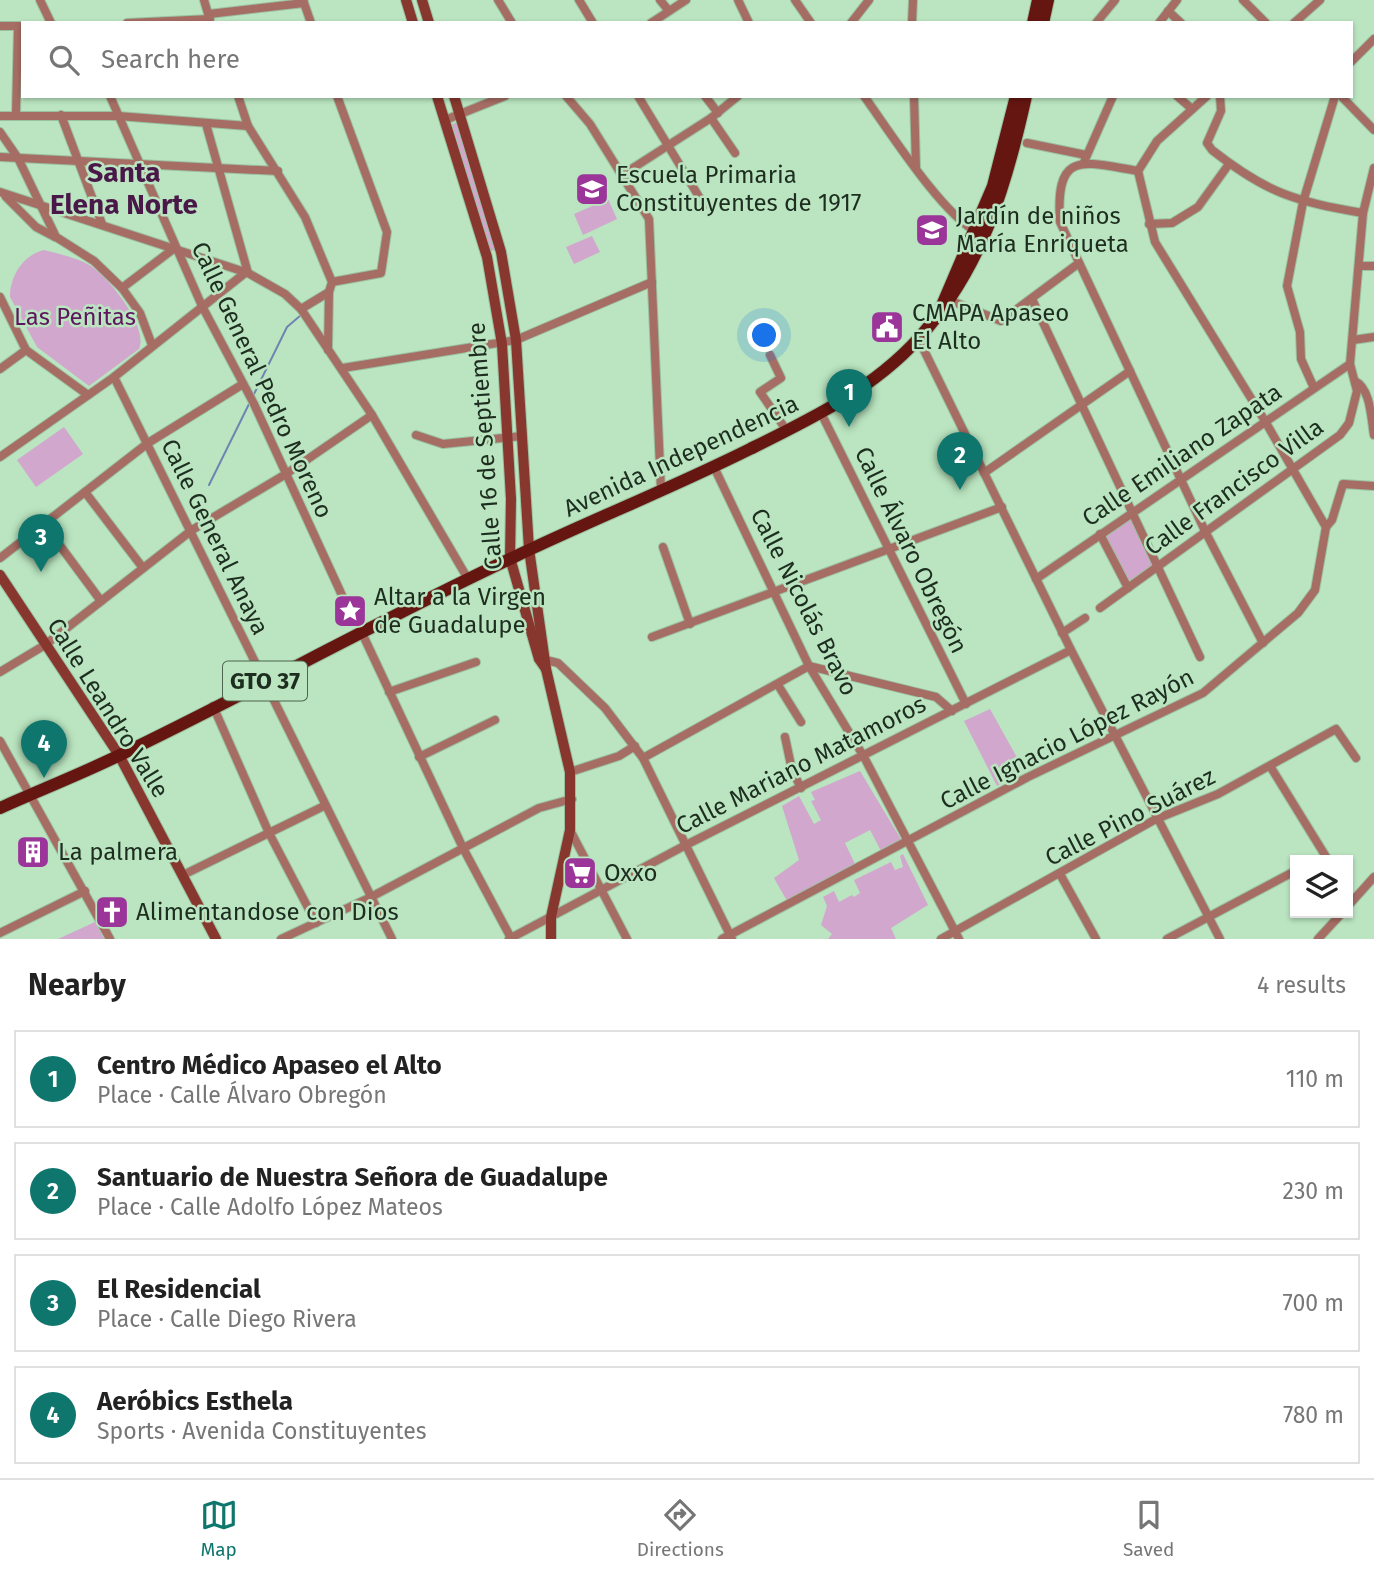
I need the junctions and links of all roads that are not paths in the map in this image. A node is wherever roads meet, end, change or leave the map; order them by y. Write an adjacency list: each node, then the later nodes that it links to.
1 (40, 0): 24 (street)
2 (204, 0): 22 (street)
3 (406, 0): 27 (street)
4 (422, 0): 23 (street)
5 (498, 0): 28 (street)
6 (579, 0): 29 (street)
7 (660, 0): 20 (street)
8 (686, 0): 20 (street)
9 (738, 0): 31 (street)
10 (795, 0): 32 (street)
11 (869, 0): 33 (street)
12 (913, 0): 34 (street)
13 (1038, 0): 35 (main road)
14 (1048, 0): 36 (main road)
15 (1115, 0): 37 (street)
16 (1177, 0): 21 (street)
17 (1243, 0): 40 (street)
18 (1320, 0): 41 (street)
19 (304, 1): 22 (street); 26 (street)
20 (669, 11): 30 (street)
21 (1168, 11): 38 (street); 39 (street)
22 (210, 19): 25 (street)
23 (428, 19): 27 (street)
24 (50, 21)
25 (168, 21)
26 (310, 21)
27 (412, 21)
28 (511, 21)
29 (592, 21)
30 (654, 21)
31 (748, 21)
32 (810, 21)
33 (853, 21)
34 (912, 21)
35 (1033, 21)
36 (1043, 21)
37 (1098, 21)
38 (1160, 21)
39 (1179, 21)
40 (1264, 21)
41 (1296, 21)
42 (0, 26): 43 (street)
43 (20, 26): 67 (street)
44 (1374, 39): 45 (street)
45 (1353, 60)
46 (111, 98): 72 (street, Calle General Pedro Moreno)
47 (239, 98): 75 (street)
48 (338, 98): 110 (street)
49 (438, 98): 73 (street, Calle 16 de Septiembre)
50 (455, 98): 69 (street, Calle 16 de Septiembre)
51 (500, 98): 69 (street)
52 (568, 98): 92 (street)
53 (639, 98): 79 (street)
54 (706, 98): 70 (street)
55 (736, 98): 70 (street)
56 (865, 98): 89 (street)
57 (914, 98): 89 (street)
58 (1015, 98): 101 (main road, Avenida Independencia / GTO 37)
59 (1026, 98): 101 (main road, Avenida Independencia / GTO 37)
60 (1112, 98): 83 (street)
61 (1179, 98): 66 (street)
62 (1205, 98): 66 (street)
63 (1220, 98): 86 (street)
64 (1334, 98): 94 (street)
65 (1343, 98): 76 (street)
66 (1192, 109): 90 (street)
67 (16, 114): 68 (street); 71 (street)
68 (61, 115): 72 (street); 84 (street)
69 (460, 115): 73 (street); 104 (street, Calle 16 de Septiembre)
70 (715, 115): 79 (street); 80 (street)
71 (0, 116)
72 (118, 117): 74 (street); 85 (street, Calle General Pedro Moreno)
73 (445, 120): 105 (street, Calle 16 de Septiembre)
74 (206, 124): 75 (street); 88 (street)
75 (248, 126): 91 (street)
76 (1374, 130)
77 (0, 132): 82 (street)
78 (1027, 143): 83 (street)
79 (668, 146): 92 (street); 96 (street)
80 (735, 153)
81 (0, 157): 82 (street)
82 (18, 158): 84 (street); 95 (street)
83 (1085, 158): 90 (street); 106 (street)
84 (80, 160): 85 (street); 100 (street)
85 (139, 163): 88 (street); 103 (street, Calle General Pedro Moreno)
86 (1229, 164): 94 (street); 99 (street)
87 (1374, 168): 98 (street, Calle Francisco Villa)
88 (220, 169): 91 (street); 109 (street)
89 (916, 169): 101 (street)
90 (1138, 171): 99 (street)
91 (278, 172): 110 (street)
92 (622, 175): 111 (street)
93 (4, 195): 95 (street); 97 (street); 102 (street)
94 (1303, 202): 98 (street); 135 (street)
95 (40, 204): 100 (street); 102 (street)
96 (704, 205)
97 (0, 206)
98 (1363, 214): 108 (street, Calle Francisco Villa)
99 (1149, 223): 140 (street)
100 (102, 225): 103 (street)
101 (980, 234): 116 (main road, Avenida Independencia / GTO 37)
102 (56, 237): 112 (street)
103 (176, 251): 109 (street); 112 (street); 117 (street, Calle General Pedro Moreno)
104 (501, 252): 105 (street); 121 (street, Calle 16 de Septiembre)
105 (487, 257): 123 (street, Calle 16 de Septiembre)
106 (1079, 263): 115 (street); 131 (street)
107 (1374, 265): 108 (street)
108 (1359, 266): 122 (street, Calle Francisco Villa)
109 (246, 273): 117 (street); 118 (street)
110 (332, 282): 113 (street)
111 (652, 282): 121 (street); 154 (street)
112 (122, 288): 124 (street)
113 (329, 292): 118 (street); 126 (street)
114 (0, 297): 125 (street)
115 (1032, 299): 116 (street); 137 (street)
116 (945, 303): 120 (main road, Avenida Independencia / GTO 37)
117 (202, 306): 124 (street); 134 (street, Calle General Pedro Moreno)
118 (301, 309): 126 (street)
119 (1374, 337): 122 (street)
120 (918, 338): 138 (main road, Avenida Independencia / GTO 37); 150 (street)
121 (516, 340): 123 (street); 145 (street, Calle 16 de Septiembre)
122 (1353, 340): 128 (street, Calle Francisco Villa)
123 (502, 344): 129 (street); 144 (street, Calle 16 de Septiembre)
124 (152, 345): 132 (street)
125 (26, 350): 130 (street); 136 (street)
126 (328, 350): 129 (street)
127 (770, 355): 141 (street)
128 (1350, 364): 133 (street, Calle Francisco Villa); 135 (street, Calle Emiliano Zapata)
129 (342, 368): 139 (street)
130 (0, 369)
131 (1130, 371): 137 (street); 152 (street)
132 (114, 377): 136 (street); 146 (street, Calle General Anaya)
133 (1355, 381): 143 (street); 149 (street, Calle Francisco Villa)
134 (243, 384): 146 (street); 151 (street, Calle General Pedro Moreno)
135 (1314, 388): 140 (street, Calle Emiliano Zapata)
136 (88, 395): 147 (street)
137 (1083, 404): 150 (street); 159 (street)
138 (821, 413): 141 (main road, Avenida Independencia / GTO 37); 167 (street, Calle Álvaro Obregón)
139 (372, 415): 151 (street); 173 (street)
140 (1265, 421): 149 (street); 152 (street, Calle Emiliano Zapata)
141 (787, 431): 148 (main road, Avenida Independencia / GTO 37)
142 (415, 435): 144 (street)
143 (1374, 435)
144 (508, 436): 145 (street); 157 (street, Calle 16 de Septiembre)
145 (522, 436): 156 (street, Calle 16 de Septiembre)
146 (148, 443): 155 (street); 162 (street, Calle General Anaya)
147 (0, 457)
148 (715, 467): 154 (main road, Avenida Independencia / GTO 37); 176 (street, Calle Nicolás Bravo)
149 (1293, 468): 161 (street); 163 (street, Calle Francisco Villa)
150 (984, 473): 158 (street)
151 (286, 474): 162 (street); 178 (street, Calle General Pedro Moreno)
152 (1180, 478): 159 (street, Calle Emiliano Zapata); 163 (street)
153 (1374, 486): 161 (street, Calle Ignacio López Rayón)
154 (661, 490): 166 (main road, Avenida Independencia / GTO 37)
155 (85, 492): 160 (street); 171 (street)
156 (526, 497): 157 (street); 166 (street, Calle 16 de Septiembre)
157 (511, 499): 169 (street, Calle 16 de Septiembre)
158 (1002, 508): 167 (street); 174 (street)
159 (1132, 511): 164 (street, Calle Emiliano Zapata); 170 (street)
160 (44, 524): 168 (street); 177 (street)
161 (1326, 527): 185 (street, Calle Ignacio López Rayón)
162 (192, 530): 171 (street); 193 (street, Calle General Anaya)
163 (1205, 531): 170 (street, Calle Francisco Villa); 185 (street)
164 (1100, 534): 174 (street, Calle Emiliano Zapata); 175 (street)
165 (663, 547): 181 (street)
166 (529, 549): 169 (main road, GTO 37); 190 (street, Calle 16 de Septiembre)
167 (889, 549): 176 (street); 196 (street, Calle Álvaro Obregón)
168 (0, 558)
169 (510, 558): 173 (main road, GTO 37); 190 (street, Calle 16 de Septiembre)
170 (1157, 566): 175 (street, Calle Francisco Villa); 188 (street)
171 (143, 568): 177 (street)
172 (0, 575): 186 (street, Calle Leandro Valle)
173 (468, 579): 182 (main road, GTO 37)
174 (1036, 579): 183 (street)
175 (1128, 588): 179 (street, Calle Francisco Villa)
176 (776, 590): 181 (street); 191 (street, Calle Nicolás Bravo)
177 (101, 601): 186 (street)
178 (346, 604)
179 (1100, 608)
180 (1085, 618): 183 (street)
181 (690, 624): 184 (street)
182 (362, 633): 193 (main road, GTO 37); 195 (street)
183 (1062, 633): 187 (street)
184 (652, 637)
185 (1262, 643): 201 (street, Calle Ignacio López Rayón)
186 (45, 645): 192 (street); 205 (street, Calle Leandro Valle)
187 (1071, 650): 196 (street, Calle Mariano Matamoros); 201 (street)
188 (1200, 657)
189 (476, 662): 195 (street)
190 (544, 662): 204 (street); 211 (street, Calle 16 de Septiembre)
191 (810, 666): 194 (street); 198 (street); 207 (street, Calle Nicolás Bravo)
192 (0, 672)
193 (264, 681): 197 (main road, GTO 37); 215 (street, Calle General Anaya)
194 (778, 685): 200 (street); 208 (street)
195 (389, 692): 206 (street)
196 (966, 704): 198 (street, Calle Mariano Matamoros)
197 (214, 706): 205 (main road, GTO 37); 219 (street)
198 (952, 711): 207 (street, Calle Mariano Matamoros)
199 (495, 720): 206 (street)
200 (801, 722)
201 (1114, 734): 217 (street); 220 (street, Calle Ignacio López Rayón)
202 (785, 737): 212 (street)
203 (0, 741): 213 (street)
204 (635, 746): 208 (street); 211 (street)
205 (119, 755): 213 (main road, GTO 37); 226 (street, Calle Leandro Valle)
206 (419, 757): 222 (street)
207 (864, 757): 212 (street, Calle Mariano Matamoros); 220 (street, Calle Nicolás Bravo)
208 (643, 758): 221 (street)
209 (1356, 758): 210 (street, Calle Pino Suárez)
210 (1270, 766): 217 (street, Calle Pino Suárez); 223 (street)
211 (570, 772): 214 (street, Calle 16 de Septiembre)
212 (801, 788): 221 (street, Calle Mariano Matamoros)
213 (28, 796): 216 (main road, GTO 37); 229 (street)
214 (572, 799): 218 (street, Calle 16 de Septiembre); 222 (street)
215 (324, 807): 219 (street); 230 (street, Calle General Anaya)
216 (0, 808)
217 (1156, 819): 224 (street, Calle Pino Suárez); 233 (street)
218 (570, 830): 228 (street); 232 (street, Calle 16 de Septiembre)
219 (269, 833): 226 (street); 235 (street)
220 (909, 842): 237 (street, Calle Nicolás Bravo); 239 (street, Calle Ignacio López Rayón)
221 (684, 846): 228 (street, Calle Mariano Matamoros); 239 (street)
222 (463, 848): 230 (street); 238 (street)
223 (1321, 855)
224 (1060, 874): 237 (street, Calle Pino Suárez); 247 (street)
225 (1290, 874): 233 (street)
226 (183, 875): 241 (street, Calle Leandro Valle)
227 (1374, 877): 231 (street)
228 (601, 889): 232 (street, Calle Mariano Matamoros); 245 (street)
229 (85, 891): 236 (street); 240 (street)
230 (371, 897): 235 (street); 243 (street, Calle General Anaya)
231 (1353, 900)
232 (551, 917): 238 (street, Calle Mariano Matamoros); 244 (street, Calle 16 de Septiembre)
233 (1208, 918): 248 (street); 249 (street)
234 (1337, 918): 250 (street)
235 (316, 923): 242 (street)
236 (0, 933)
237 (957, 935): 246 (street, Calle Pino Suárez)
238 (510, 938)
239 (728, 938)
240 (110, 939)
241 (216, 939)
242 (281, 939)
243 (392, 939)
244 (551, 939)
245 (627, 939)
246 (941, 939)
247 (1097, 939)
248 (1167, 939)
249 (1220, 939)
250 (1318, 939)

